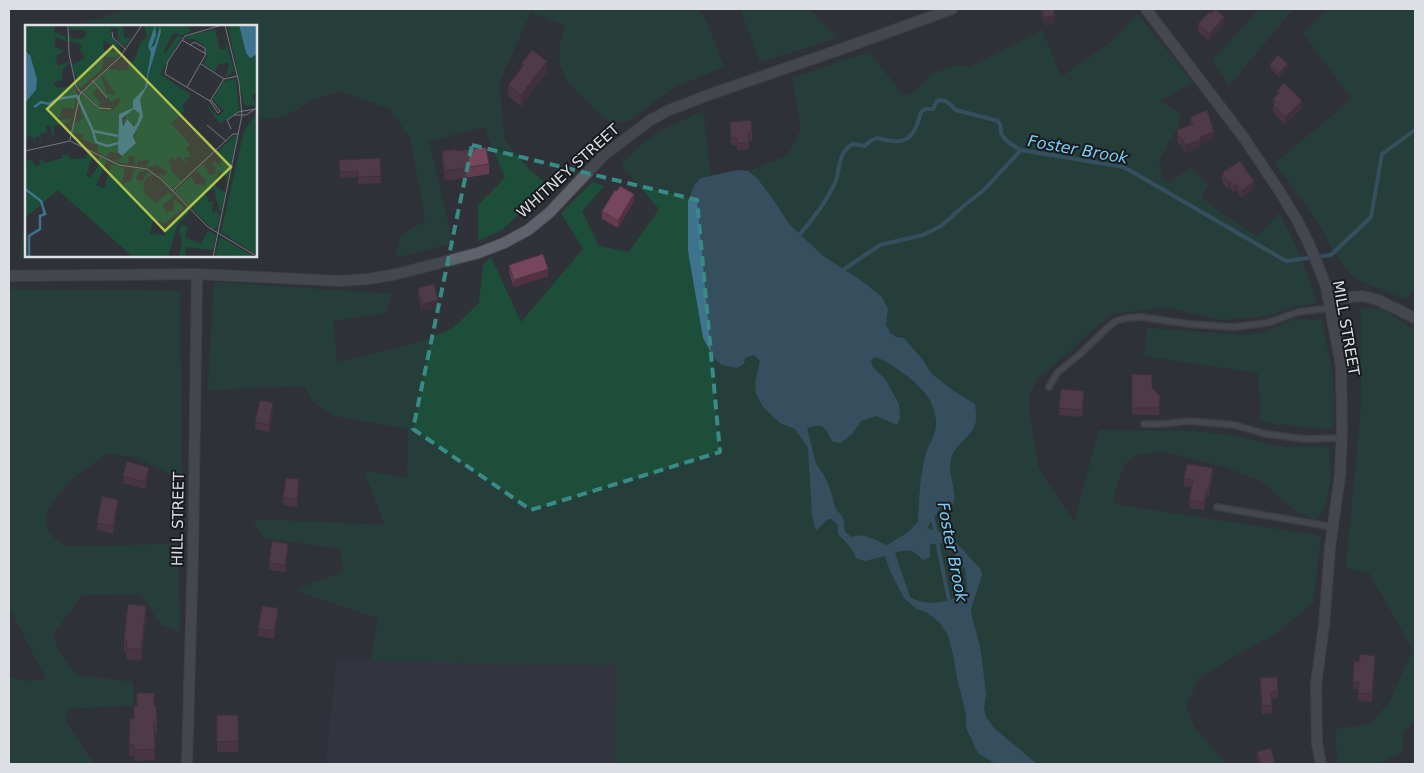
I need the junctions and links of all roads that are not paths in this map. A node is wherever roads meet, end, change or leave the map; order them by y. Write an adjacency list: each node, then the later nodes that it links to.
1 (952, 9): 3 (street, WHITNEY STREET)
2 (1146, 9): 5 (street, MILL STREET)
3 (197, 274): 4 (street, WHITNEY STREET); 12 (street, HILL STREET)
4 (9, 276)
5 (1329, 304): 6 (street); 7 (lane); 9 (street, MILL STREET)
6 (1415, 318)
7 (1049, 387)
8 (1144, 424): 9 (lane)
9 (1342, 438): 11 (street, MILL STREET)
10 (1217, 508): 11 (lane)
11 (1333, 527): 13 (street, MILL STREET)
12 (187, 764)
13 (1321, 764)

